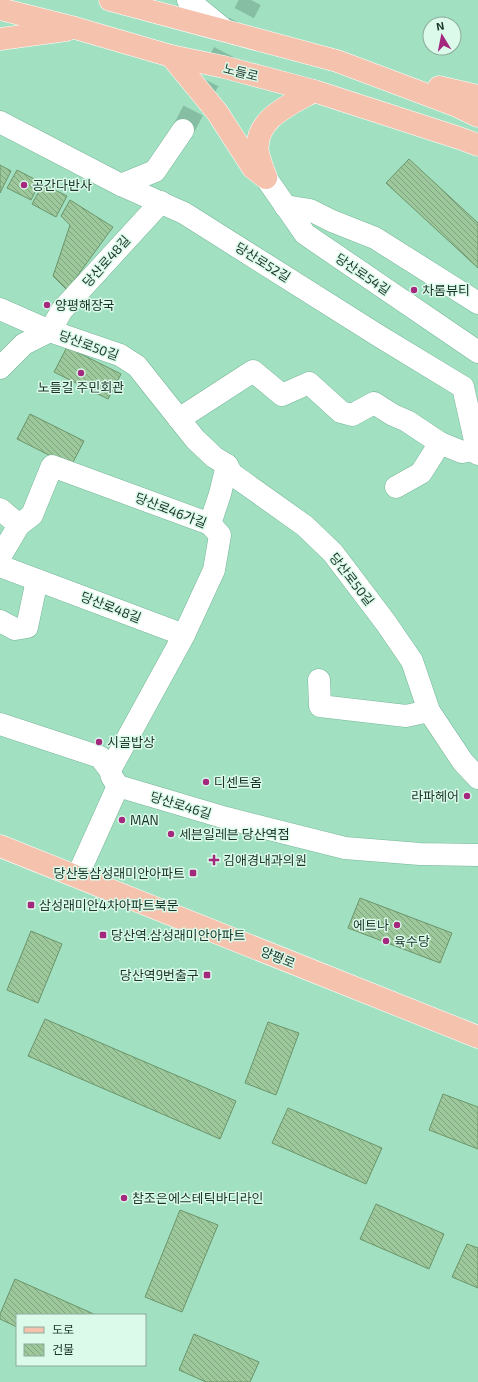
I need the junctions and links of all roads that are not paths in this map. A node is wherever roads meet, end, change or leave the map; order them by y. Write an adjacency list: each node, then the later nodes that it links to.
1 (110, 0): 5 (main road)
2 (188, 0): 5 (street)
3 (0, 9): 4 (main road, 노들로)
4 (75, 28): 6 (main road); 7 (main road, 노들로)
5 (227, 32): 8 (main road)
6 (0, 39)
7 (171, 56): 9 (main road, 노들로); 16 (main road)
8 (337, 61): 10 (main road); 11 (main road)
9 (314, 91): 14 (main road, 노들로); 16 (main road)
10 (478, 96)
11 (478, 116)
12 (0, 122): 17 (street, 당산로52길)
13 (183, 130): 17 (street)
14 (468, 141): 15 (main road, 노들로)
15 (478, 152)
16 (266, 178): 19 (street, 당산로54길)
17 (121, 185): 18 (street, 당산로52길)
18 (162, 202): 22 (street, 당산로48길); 27 (street, 당산로52길)
19 (285, 206): 20 (street); 23 (street, 당산로54길)
20 (478, 303)
21 (0, 309): 22 (street, 당산로50길)
22 (50, 331): 24 (street); 25 (street, 당산로50길)
23 (478, 352)
24 (0, 368)
25 (179, 419): 26 (street); 28 (street, 당산로50길)
26 (440, 443): 27 (street, 당산로52길); 29 (street)
27 (477, 451)
28 (227, 465): 31 (street); 39 (street, 당산로50길)
29 (396, 487)
30 (0, 509): 32 (street)
31 (210, 524): 32 (street, 당산로46가길); 37 (street, 당산로46가길)
32 (19, 525): 33 (street)
33 (0, 557)
34 (0, 566): 35 (street, 당산로48길)
35 (38, 580): 36 (street); 37 (street, 당산로48길)
36 (0, 621)
37 (184, 635): 41 (street, 당산로46가길)
38 (319, 680): 39 (street)
39 (429, 711): 42 (street, 당산로50길)
40 (0, 724): 41 (street, 당산로46길)
41 (114, 778): 44 (street, 당산로46길); 45 (street)
42 (478, 778)
43 (0, 846): 45 (main road, 양평로)
44 (478, 855)
45 (77, 877): 46 (main road, 양평로)
46 (478, 1037)

